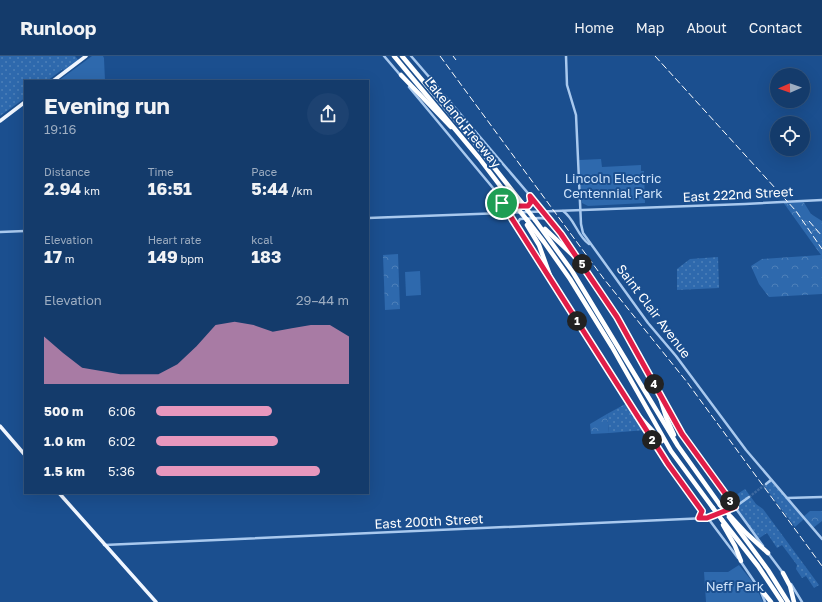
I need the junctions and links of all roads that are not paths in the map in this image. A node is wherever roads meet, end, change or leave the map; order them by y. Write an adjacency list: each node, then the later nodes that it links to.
1 (86, 56): 9 (main road)
2 (384, 56): 7 (street)
3 (394, 56): 13 (highway, Lakeland Freeway)
4 (402, 56): 12 (highway, Lakeland Freeway)
5 (411, 56): 8 (street)
6 (566, 56): 18 (street, Saint Clair Avenue)
7 (400, 75): 13 (highway); 16 (street)
8 (430, 78): 12 (highway); 14 (street)
9 (54, 80)
10 (24, 103): 11 (main road)
11 (0, 121)
12 (474, 142): 24 (highway, Lakeland Freeway, bridge)
13 (467, 144): 23 (highway, Lakeland Freeway, bridge)
14 (530, 196): 16 (street); 19 (street)
15 (822, 200): 18 (street, East 222nd Street)
16 (502, 203): 20 (street)
17 (562, 210): 18 (street, East 222nd Street); 19 (street, East 222nd Street); 28 (street)
18 (580, 210): 28 (street, Saint Clair Avenue)
19 (543, 211): 20 (street, East 222nd Street); 22 (street)
20 (508, 213): 21 (street, East 222nd Street); 25 (street)
21 (369, 218)
22 (550, 219): 25 (street); 29 (street)
23 (526, 220): 30 (highway); 34 (highway)
24 (535, 220): 29 (highway); 36 (highway, Lakeland Freeway)
25 (516, 225): 30 (street)
26 (24, 231): 27 (street)
27 (0, 232)
28 (591, 244): 37 (street, Saint Clair Avenue)
29 (580, 262): 31 (street)
30 (552, 280): 32 (street)
31 (659, 394): 36 (highway); 43 (street)
32 (628, 401): 34 (highway); 44 (street)
33 (0, 426): 35 (main road)
34 (671, 451): 48 (highway, bridge)
35 (24, 454)
36 (690, 465): 45 (highway, Lakeland Freeway, bridge)
37 (771, 480): 38 (street); 42 (street, Saint Clair Avenue)
38 (766, 484)
39 (60, 494): 50 (main road)
40 (749, 497): 43 (street, East 200th Street)
41 (822, 497): 42 (street)
42 (786, 498): 49 (street, Saint Clair Avenue)
43 (735, 507): 47 (street, East 200th Street); 51 (street)
44 (702, 511): 46 (street); 47 (street)
45 (730, 517): 51 (highway); 59 (highway, Lakeland Freeway)
46 (699, 518): 47 (street, East 200th Street); 50 (street, East 200th Street)
47 (707, 518): 52 (street)
48 (721, 520): 52 (highway); 58 (highway)
49 (822, 539)
50 (104, 545): 55 (main road)
51 (768, 553): 53 (street)
52 (741, 561): 54 (street)
53 (783, 573): 60 (highway); 61 (street)
54 (758, 586): 56 (street); 57 (highway)
55 (156, 602)
56 (765, 602)
57 (771, 602)
58 (782, 602)
59 (788, 602)
60 (794, 602)
61 (802, 602)

